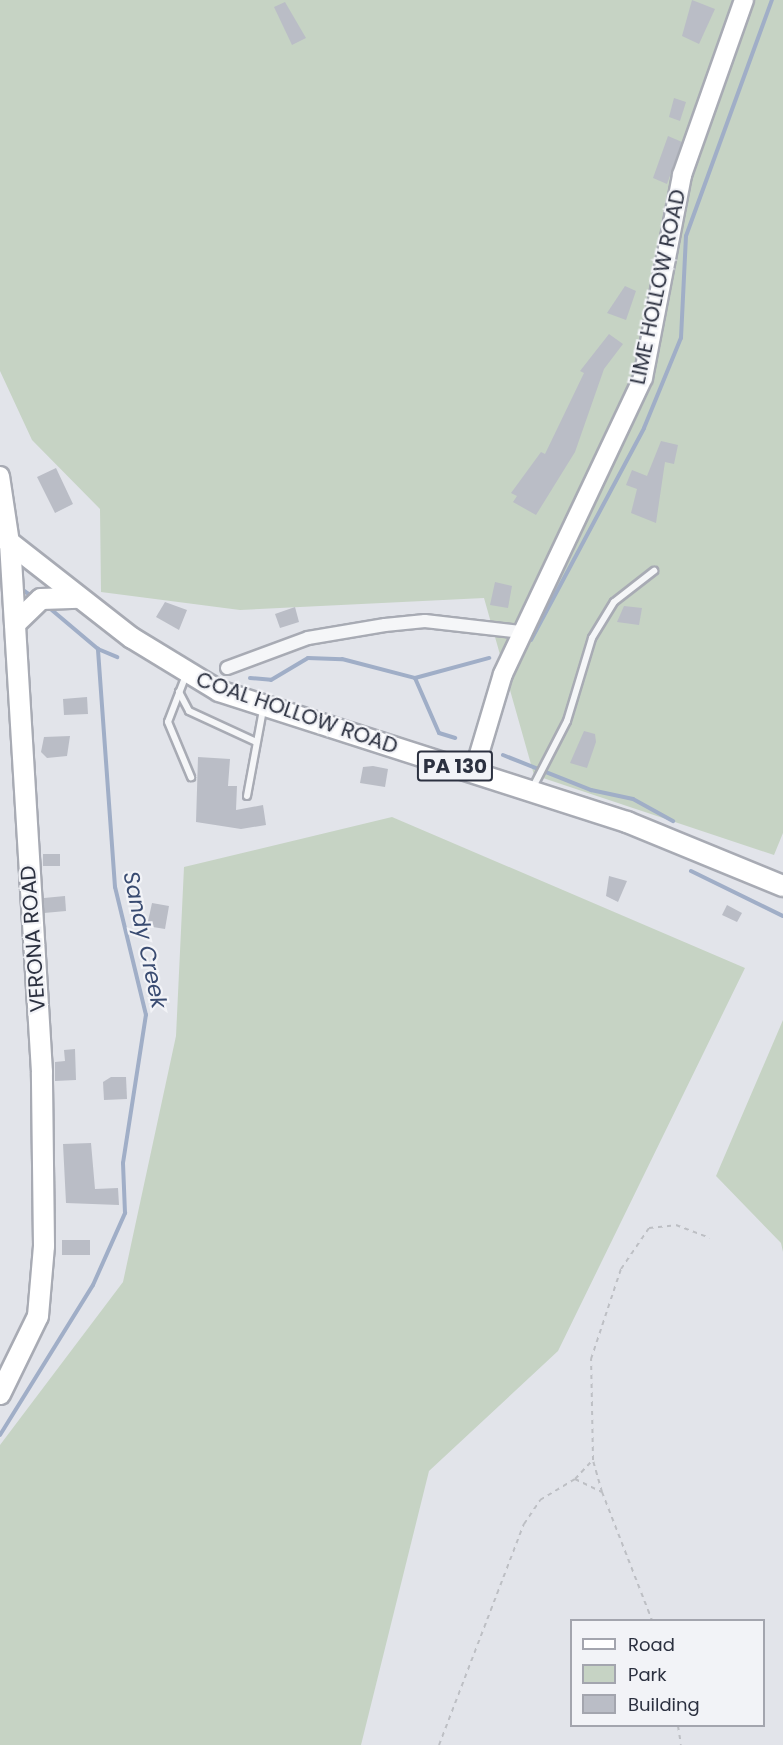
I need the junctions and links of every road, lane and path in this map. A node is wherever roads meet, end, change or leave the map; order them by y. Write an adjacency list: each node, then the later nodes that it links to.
1 (744, 0): 7 (street, LIME HOLLOW ROAD)
2 (0, 476): 3 (street, VERONA ROAD)
3 (5, 539): 5 (main road, COAL HOLLOW ROAD / PA 130); 6 (main road, VERONA ROAD)
4 (654, 571): 14 (lane)
5 (80, 598): 6 (main road); 9 (main road, COAL HOLLOW ROAD / PA 130)
6 (12, 602): 18 (main road, VERONA ROAD)
7 (522, 632): 8 (street); 12 (street, LIME HOLLOW ROAD)
8 (227, 668)
9 (183, 683): 10 (main road, COAL HOLLOW ROAD / PA 130); 11 (lane); 13 (lane)
10 (264, 706): 11 (lane); 12 (main road, COAL HOLLOW ROAD / PA 130)
11 (256, 742): 15 (lane)
12 (474, 771): 14 (main road, COAL HOLLOW ROAD / PA 130)
13 (191, 777)
14 (535, 784): 16 (main road, COAL HOLLOW ROAD / PA 130)
15 (247, 796)
16 (783, 886)
17 (710, 1238): 19 (path)
18 (0, 1395)
19 (593, 1460): 20 (path); 21 (path)
20 (575, 1479): 21 (path); 24 (path)
21 (602, 1492): 22 (path)
22 (652, 1619)
23 (678, 1727): 25 (path)
24 (439, 1745)
25 (681, 1745)

